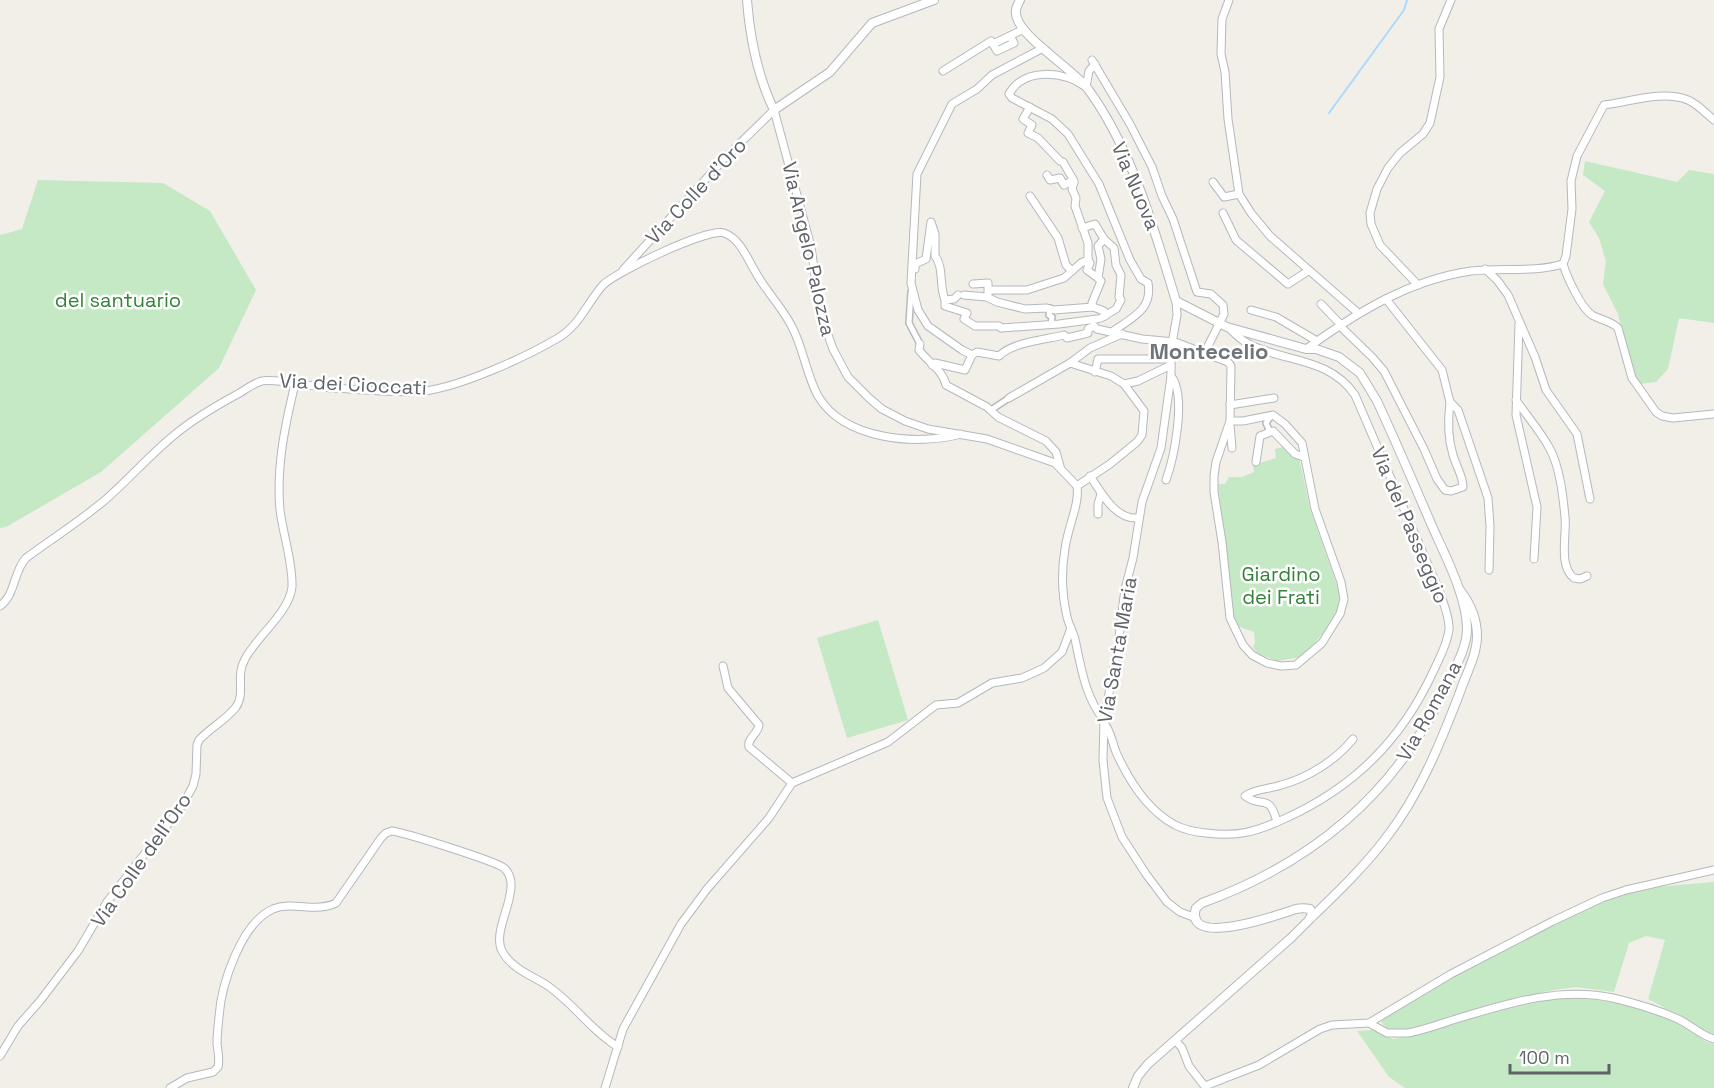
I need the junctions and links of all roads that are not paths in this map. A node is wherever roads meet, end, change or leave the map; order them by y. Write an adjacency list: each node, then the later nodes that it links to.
1 (747, 0): 11 (street)
2 (934, 0): 11 (street)
3 (1020, 0): 6 (street)
4 (1229, 0): 16 (street)
5 (1452, 0): 30 (street)
6 (1024, 29): 7 (street, Via Nuova); 8 (street)
7 (1043, 48): 9 (street, Via Nuova); 28 (street)
8 (943, 71)
9 (1086, 87): 10 (street); 33 (street, Via Nuova); 43 (street)
10 (1030, 107): 15 (street); 45 (street)
11 (774, 110): 26 (street, Via Colle d'Oro); 72 (street, Via Angelo Palozza)
12 (1714, 120): 22 (street)
13 (1047, 175): 15 (street)
14 (1213, 182): 16 (street)
15 (1074, 183): 19 (street)
16 (1239, 194): 25 (street)
17 (1030, 196): 24 (street)
18 (1223, 213): 25 (street)
19 (1082, 228): 20 (street); 21 (street)
20 (1104, 239): 27 (street); 40 (street)
21 (1088, 260): 24 (street); 27 (street)
22 (1563, 264): 23 (street); 68 (street)
23 (1485, 269): 30 (street); 41 (street)
24 (1072, 271): 31 (street)
25 (1308, 271): 39 (street)
26 (620, 274): 60 (street, Via dei Cioccati); 72 (street, Via dei Cioccati)
27 (1098, 278): 36 (street)
28 (911, 280): 34 (street); 49 (street); 53 (street)
29 (973, 284): 31 (street)
30 (1418, 285): 32 (street)
31 (988, 293): 34 (street); 37 (street)
32 (1386, 298): 39 (street); 65 (street)
33 (1176, 301): 43 (street); 47 (street, Via Santa Maria)
34 (946, 304): 42 (street)
35 (1321, 304): 44 (street)
36 (1093, 307): 37 (street); 40 (street)
37 (1050, 308): 42 (street)
38 (1251, 310): 48 (street)
39 (1358, 313): 44 (street)
40 (1099, 320): 42 (street); 45 (street); 53 (street)
41 (1519, 321): 64 (street); 81 (street)
42 (1051, 324)
43 (1223, 325): 51 (street, Via Romana); 52 (street); 94 (street, Via del Passeggio)
44 (1341, 325): 48 (street); 65 (street)
45 (1112, 332): 46 (street)
46 (1122, 334): 47 (street); 50 (street)
47 (1171, 341): 52 (street); 54 (street, Via Santa Maria)
48 (1317, 341): 51 (street)
49 (920, 344): 57 (street)
50 (1090, 348): 55 (street); 56 (street)
51 (1306, 349): 87 (street, Via Romana)
52 (1205, 352): 66 (street)
53 (972, 355): 57 (street)
54 (1171, 357): 55 (street); 59 (street, Via Santa Maria); 61 (street)
55 (1098, 359): 58 (street)
56 (1070, 363): 58 (street); 62 (street)
57 (932, 365): 67 (street)
58 (1095, 372): 61 (street)
59 (1171, 376): 78 (street); 83 (street, Via Santa Maria)
60 (295, 384): 88 (street, Via dei Cioccati); 102 (street, Via Colle dell'Oro)
61 (1124, 384): 77 (street)
62 (1009, 398): 67 (street)
63 (1274, 398): 66 (street)
64 (1516, 400): 84 (street); 86 (street)
65 (1450, 402): 85 (street)
66 (1230, 405): 70 (street)
67 (991, 410): 76 (street)
68 (1714, 414)
69 (1271, 415): 70 (street); 71 (street); 74 (street)
70 (1230, 422): 73 (street); 74 (street)
71 (1270, 432): 74 (street); 75 (street)
72 (961, 434): 76 (street, Via Angelo Palozza)
73 (1232, 448)
74 (1304, 457)
75 (1256, 462)
76 (1059, 466): 79 (street, Via Angelo Palozza)
77 (1090, 476): 79 (street); 80 (street)
78 (1166, 480)
79 (1077, 486): 89 (street, Via del Passeggio)
80 (1101, 494): 82 (street); 83 (street)
81 (1590, 499)
82 (1098, 514)
83 (1138, 518): 91 (street, Via Santa Maria)
84 (1534, 559)
85 (1489, 570)
86 (1587, 576)
87 (1458, 588): 96 (street, Via Romana); 97 (street)
88 (0, 606)
89 (1071, 628): 91 (street, Via del Passeggio); 93 (street)
90 (723, 666): 93 (street)
91 (1104, 722): 94 (street, Via del Passeggio); 96 (street, Via Santa Maria)
92 (1353, 739): 94 (street)
93 (792, 783): 101 (street)
94 (1277, 822)
95 (1714, 870): 98 (street)
96 (1196, 918): 97 (street)
97 (1309, 920): 100 (street)
98 (1369, 1023): 99 (street); 103 (street)
99 (1714, 1039)
100 (1176, 1041): 103 (street); 106 (street)
101 (618, 1047): 104 (street); 105 (street)
102 (0, 1056)
103 (1205, 1087)
104 (170, 1088)
105 (605, 1088)
106 (1132, 1088)

